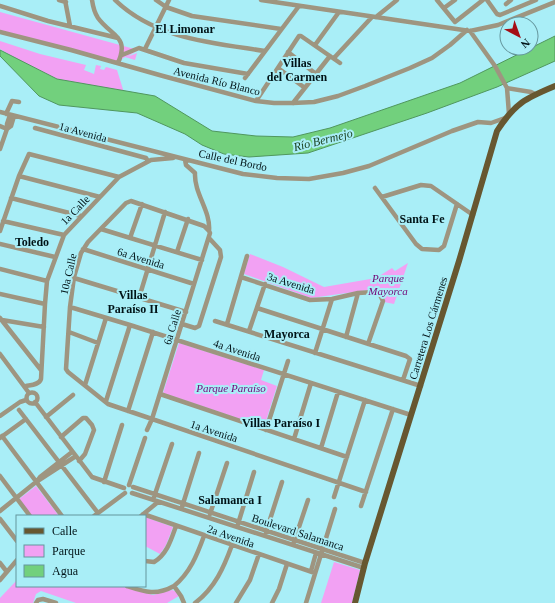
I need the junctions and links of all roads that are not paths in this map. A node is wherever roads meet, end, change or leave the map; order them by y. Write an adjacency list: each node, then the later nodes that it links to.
1 (59, 0): 14 (street)
2 (92, 0): 28 (street)
3 (115, 0): 24 (street)
4 (156, 0): 19 (street)
5 (169, 0): 19 (street)
6 (261, 0): 18 (street)
7 (398, 0): 22 (street)
8 (437, 0): 20 (street)
9 (455, 0): 20 (street)
10 (483, 0): 20 (street)
11 (487, 0): 13 (street)
12 (511, 0): 16 (street)
13 (536, 0)
14 (66, 1): 23 (street)
15 (555, 2): 26 (street)
16 (506, 4)
17 (0, 6): 23 (street)
18 (299, 6): 21 (street); 25 (street)
19 (166, 7): 24 (street); 25 (street)
20 (444, 8)
21 (339, 12): 22 (street); 29 (street)
22 (374, 17): 26 (street); 34 (street)
23 (70, 26): 28 (street)
24 (156, 28): 30 (street); 31 (street)
25 (281, 30): 31 (street)
26 (468, 31): 39 (street); 45 (street, Avenida Río Blanco)
27 (0, 32): 35 (street, Avenida Río Blanco)
28 (118, 38): 33 (street)
29 (315, 45): 32 (street); 34 (street)
30 (145, 49): 31 (street); 33 (street)
31 (265, 51)
32 (288, 52): 37 (street); 38 (street)
33 (122, 55): 35 (street)
34 (332, 57): 36 (street); 38 (street)
35 (118, 63): 43 (street, Avenida Río Blanco)
36 (340, 63)
37 (278, 68): 41 (street); 43 (street)
38 (316, 74): 41 (street)
39 (506, 86): 42 (street); 48 (street)
40 (555, 86): 42 (main road, Carretera Los Cármenes)
41 (305, 88): 45 (street)
42 (535, 94): 48 (main road, Carretera Los Cármenes)
43 (256, 100): 45 (street, Avenida Río Blanco)
44 (19, 102): 47 (street)
45 (293, 103)
46 (0, 112): 47 (street, Calle del Bordo)
47 (10, 115): 51 (street); 55 (street, Calle del Bordo)
48 (507, 116): 49 (street, Calle del Bordo); 53 (main road, Carretera Los Cármenes)
49 (491, 123): 53 (street); 56 (street, Calle del Bordo)
50 (0, 126): 51 (street)
51 (7, 128): 54 (street)
52 (34, 128): 57 (street, 1a Avenida)
53 (498, 131): 67 (main road, Carretera Los Cármenes)
54 (0, 149)
55 (176, 157): 56 (street, Calle del Bordo); 57 (street, 1a Calle)
56 (185, 160): 72 (street, 6a Calle)
57 (148, 161): 59 (street, 1a Calle)
58 (19, 176): 59 (street); 61 (street); 63 (street)
59 (119, 177): 61 (street, 1a Calle)
60 (375, 188): 62 (street)
61 (100, 197): 68 (street, 1a Calle)
62 (382, 197): 65 (street); 65 (street)
63 (11, 198): 68 (street); 70 (street)
64 (142, 204): 66 (street); 71 (street, 10a Calle); 75 (street)
65 (457, 204): 67 (street)
66 (165, 212): 69 (street); 78 (street)
67 (473, 215): 124 (main road, Carretera Los Cármenes)
68 (81, 216): 74 (street, 1a Calle)
69 (188, 219): 72 (street); 80 (street)
70 (3, 221): 73 (street); 74 (street)
71 (101, 229): 75 (street); 79 (street, 10a Calle)
72 (209, 230): 76 (street, 6a Calle)
73 (0, 231)
74 (64, 235): 82 (street, 1a Calle)
75 (130, 238): 78 (street)
76 (209, 238): 83 (street, 6a Calle); 102 (street)
77 (0, 244): 82 (street)
78 (154, 245): 80 (street); 85 (street)
79 (83, 249): 85 (street, 6a Avenida); 87 (street, 10a Calle)
80 (177, 252): 83 (street)
81 (247, 256): 86 (street)
82 (55, 257): 88 (street, 1a Calle)
83 (202, 260): 89 (street, 6a Calle)
84 (0, 269): 88 (street)
85 (147, 269): 89 (street, 6a Avenida); 93 (street)
86 (241, 277): 90 (street, 3a Avenida); 103 (street)
87 (74, 278): 93 (street); 96 (street, 10a Calle)
88 (48, 281): 95 (street, 1a Calle)
89 (194, 284): 98 (street, 6a Calle)
90 (265, 284): 94 (street, 3a Avenida); 97 (street)
91 (358, 293): 94 (street, 3a Avenida); 110 (street); 113 (street, 3a Avenida)
92 (0, 294): 95 (street)
93 (138, 298): 98 (street)
94 (332, 299): 106 (street)
95 (45, 304): 105 (street, 1a Calle)
96 (70, 307): 99 (street, 4a Avenida); 108 (street, 10a Calle)
97 (257, 308): 106 (street); 107 (street)
98 (186, 312): 102 (street, 6a Calle)
99 (106, 318): 104 (street, 4a Avenida); 112 (street)
100 (1, 319): 105 (street); 117 (street)
101 (215, 320): 103 (street)
102 (182, 324): 111 (street, 6a Calle)
103 (227, 324): 107 (street)
104 (130, 325): 109 (street, 4a Avenida); 132 (street)
105 (44, 327): 117 (street, 1a Calle)
106 (322, 329): 110 (street); 114 (street)
107 (249, 331): 114 (street)
108 (69, 332): 112 (street); 118 (street, 10a Calle)
109 (153, 332): 111 (street, 4a Avenida); 135 (street)
110 (346, 337): 113 (street)
111 (177, 340): 119 (street, 4a Avenida); 127 (street, 6a Calle)
112 (98, 343): 122 (street)
113 (368, 344): 120 (street)
114 (315, 353): 120 (street)
115 (0, 354): 123 (street)
116 (288, 361): 119 (street)
117 (41, 370): 123 (street)
118 (66, 370): 122 (street, 1a Avenida)
119 (284, 374): 121 (street, 4a Avenida); 143 (street)
120 (402, 380): 124 (street)
121 (311, 383): 125 (street, 4a Avenida); 147 (street)
122 (85, 384): 132 (street, 1a Avenida)
123 (26, 386): 126 (street)
124 (421, 386): 136 (main road, Carretera Los Cármenes)
125 (338, 392): 130 (street, 4a Avenida); 149 (street)
126 (29, 393): 129 (street); 131 (street)
127 (160, 394): 140 (street, 6a Calle); 143 (street)
128 (73, 395): 138 (street)
129 (26, 400): 131 (street); 137 (street)
130 (365, 400): 133 (street, 4a Avenida); 152 (street)
131 (35, 402): 138 (street)
132 (106, 402): 135 (street, 1a Avenida)
133 (393, 409): 136 (street, 4a Avenida); 164 (street)
134 (19, 410): 139 (street)
135 (128, 411): 140 (street, 1a Avenida)
136 (412, 415): 199 (main road, Carretera Los Cármenes)
137 (0, 416)
138 (46, 417): 145 (street)
139 (26, 419): 144 (street); 155 (street)
140 (152, 419): 142 (street, 6a Calle); 161 (street, 1a Avenida)
141 (122, 425): 159 (street)
142 (147, 430)
143 (266, 430): 147 (street)
144 (1, 437): 158 (street)
145 (62, 437): 150 (street); 153 (street)
146 (145, 438): 162 (street)
147 (294, 439): 149 (street)
148 (172, 444): 166 (street)
149 (321, 448): 152 (street)
150 (72, 452): 153 (street); 155 (street)
151 (199, 453): 171 (street)
152 (347, 456): 161 (street)
153 (77, 458): 155 (street); 159 (street)
154 (228, 463): 176 (street)
155 (61, 464): 158 (street); 179 (street)
156 (254, 472): 184 (street)
157 (0, 476): 168 (street)
158 (36, 482): 168 (street); 178 (street)
159 (104, 482): 163 (street)
160 (282, 482): 187 (street)
161 (339, 483): 164 (street, 1a Avenida); 167 (street)
162 (131, 486): 163 (street); 165 (street); 166 (street, Boulevard Salamanca)
163 (124, 491): 165 (street); 179 (street)
164 (366, 492): 172 (street)
165 (132, 493): 170 (street, Boulevard Salamanca)
166 (155, 495): 170 (street); 171 (street, Boulevard Salamanca)
167 (334, 497)
168 (16, 498): 174 (street); 177 (street)
169 (308, 500): 191 (street)
170 (156, 501): 175 (street, Boulevard Salamanca); 180 (street)
171 (183, 504): 175 (street); 176 (street, Boulevard Salamanca)
172 (362, 506)
173 (335, 509): 193 (street)
174 (0, 510)
175 (182, 510): 182 (street, Boulevard Salamanca)
176 (211, 513): 182 (street); 184 (street, Boulevard Salamanca)
177 (29, 515)
178 (61, 515)
179 (96, 515)
180 (141, 515)
181 (146, 517): 185 (street, 2a Avenida)
182 (209, 518): 186 (street, Boulevard Salamanca)
183 (0, 519): 190 (street)
184 (239, 522): 186 (street); 187 (street, Boulevard Salamanca)
185 (176, 526): 188 (street, 2a Avenida); 196 (street)
186 (237, 527): 189 (street, Boulevard Salamanca)
187 (267, 531): 189 (street); 191 (street, Boulevard Salamanca)
188 (204, 536): 192 (street, 2a Avenida); 203 (street)
189 (265, 536): 191 (street, Boulevard Salamanca)
190 (16, 540)
191 (293, 543): 193 (street, Boulevard Salamanca)
192 (232, 545): 194 (street, 2a Avenida); 208 (street)
193 (320, 552): 199 (street, Boulevard Salamanca); 201 (street); 201 (street)
194 (259, 554): 198 (street, 2a Avenida); 209 (street)
195 (16, 561): 200 (street)
196 (146, 561)
197 (0, 563): 200 (street)
198 (287, 564): 201 (street, 2a Avenida); 210 (street)
199 (364, 566): 212 (main road, Carretera Los Cármenes)
200 (7, 572): 202 (street)
201 (313, 572): 211 (street)
202 (0, 580)
203 (174, 586): 204 (street); 207 (street)
204 (130, 587)
205 (37, 601): 206 (street)
206 (56, 603)
207 (184, 603)
208 (195, 603)
209 (236, 603)
210 (272, 603)
211 (306, 603)
212 (355, 603)

